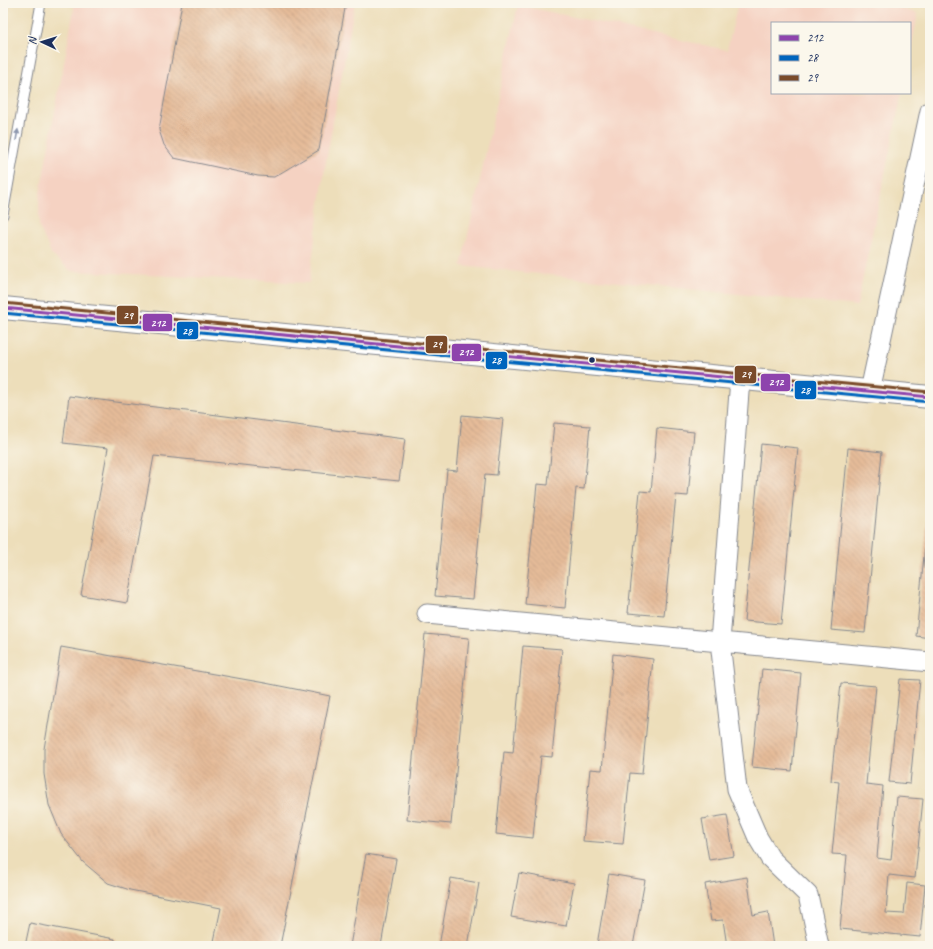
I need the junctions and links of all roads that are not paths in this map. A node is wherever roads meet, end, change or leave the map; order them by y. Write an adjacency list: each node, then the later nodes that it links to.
1 (41, 3): 3 (lane, one-way to 1)
2 (930, 111): 6 (street)
3 (3, 215)
4 (3, 308): 5 (street)
5 (740, 379): 6 (street); 9 (street)
6 (870, 391): 7 (street)
7 (930, 397)
8 (427, 614): 9 (street)
9 (720, 642): 10 (street); 11 (street)
10 (930, 662)
11 (819, 946)

